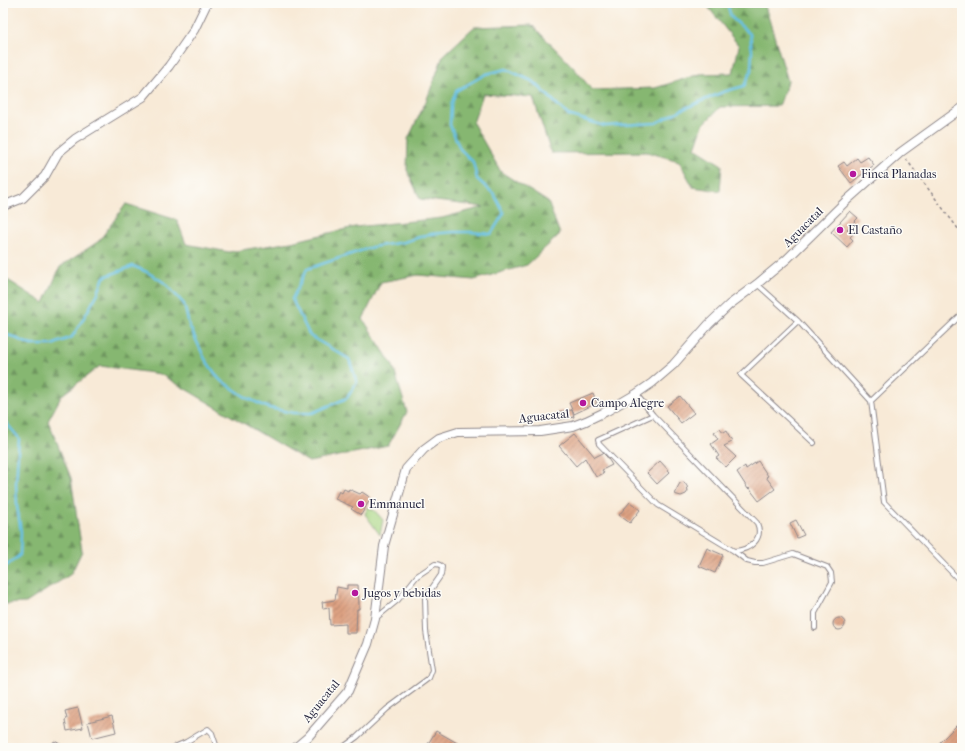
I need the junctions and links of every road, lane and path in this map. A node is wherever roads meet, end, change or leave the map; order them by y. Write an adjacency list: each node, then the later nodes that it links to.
1 (207, 3): 4 (street)
2 (962, 108): 3 (street, Aguacatal)
3 (901, 152): 5 (path); 6 (street, Aguacatal)
4 (3, 206)
5 (962, 234)
6 (757, 284): 8 (lane); 9 (street, Aguacatal)
7 (962, 314): 10 (lane)
8 (798, 321): 10 (lane); 12 (lane)
9 (636, 394): 11 (lane); 15 (street, Aguacatal)
10 (872, 401): 14 (lane)
11 (653, 415): 13 (lane); 13 (lane)
12 (814, 443)
13 (734, 550): 16 (lane)
14 (962, 583)
15 (375, 619): 21 (street, Aguacatal); 22 (lane)
16 (815, 628)
17 (54, 744): 18 (lane)
18 (62, 748)
19 (172, 748): 20 (lane)
20 (217, 748)
21 (295, 748)
22 (342, 748)

